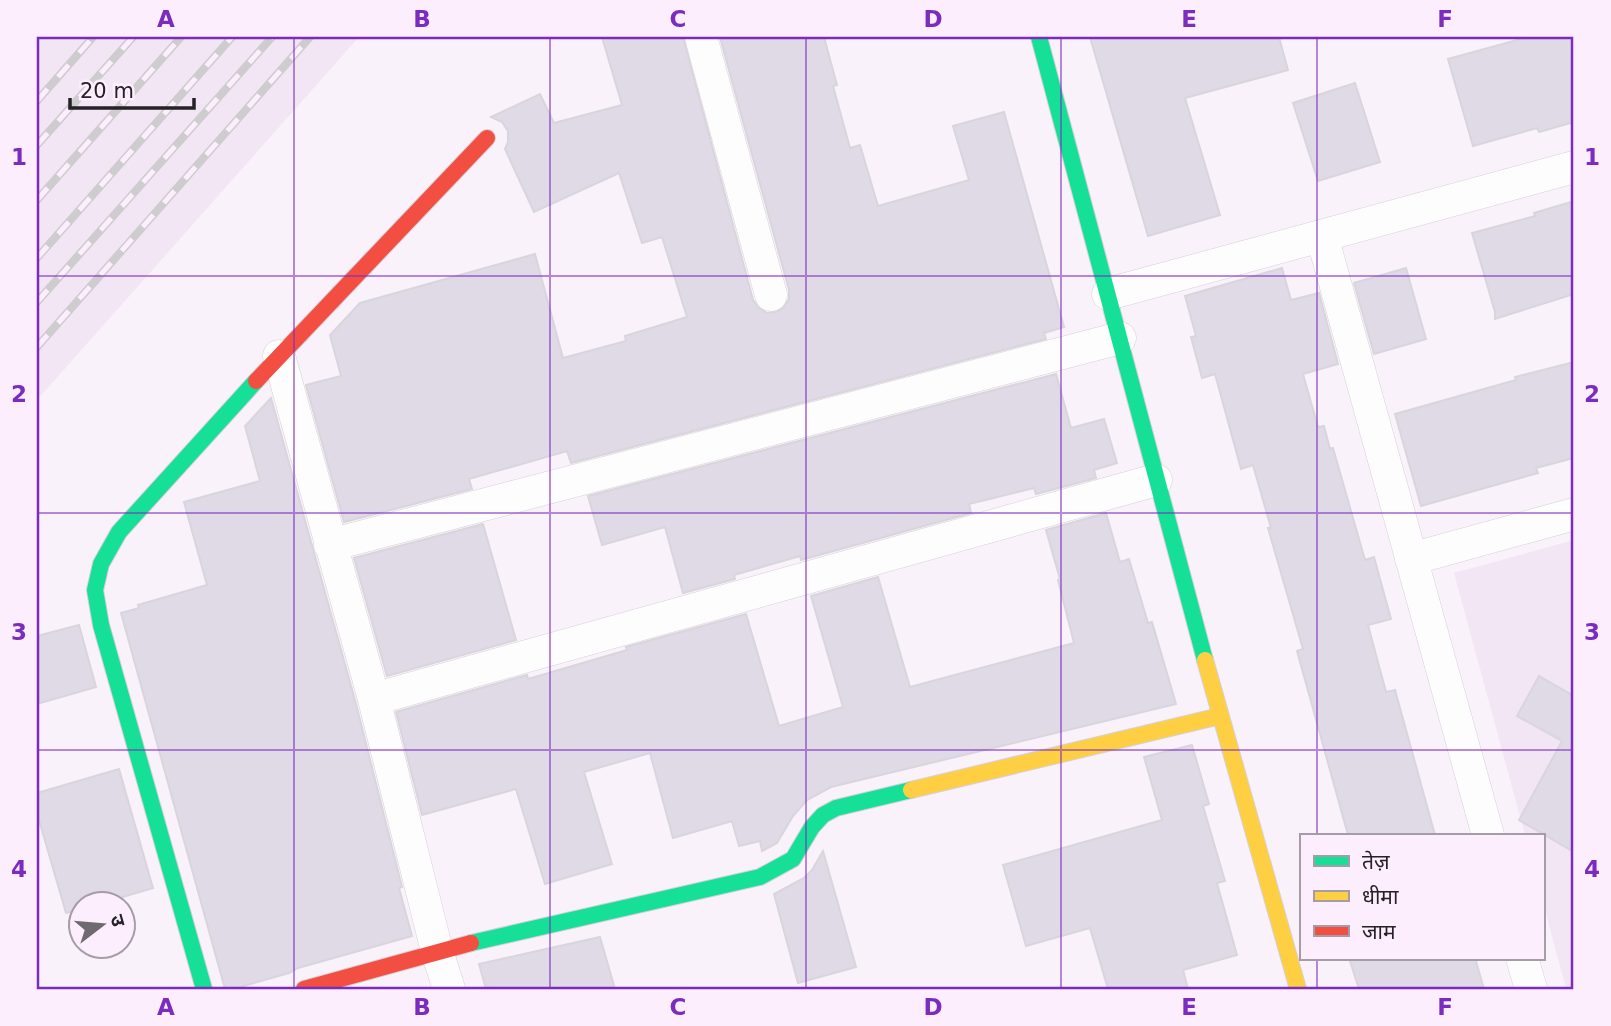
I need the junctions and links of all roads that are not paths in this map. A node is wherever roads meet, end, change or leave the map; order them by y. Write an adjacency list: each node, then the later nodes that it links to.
1 (1039, 37): 6 (street)
2 (708, 38): 7 (street)
3 (487, 138): 9 (street)
4 (1574, 167): 5 (street)
5 (1322, 236): 6 (street); 13 (street)
6 (1108, 294): 8 (street)
7 (771, 295)
8 (1120, 338): 10 (street); 12 (street)
9 (279, 356): 12 (street); 19 (street)
10 (1156, 480): 14 (street); 15 (street)
11 (1574, 514): 13 (street)
12 (330, 545): 14 (street)
13 (1411, 559): 16 (street)
14 (373, 699): 17 (street)
15 (1220, 716): 17 (street); 22 (street)
16 (1488, 834)
17 (437, 951): 20 (street); 21 (street)
18 (1523, 960): 23 (street)
19 (204, 989)
20 (304, 989)
21 (449, 989)
22 (1298, 989)
23 (1531, 989)

